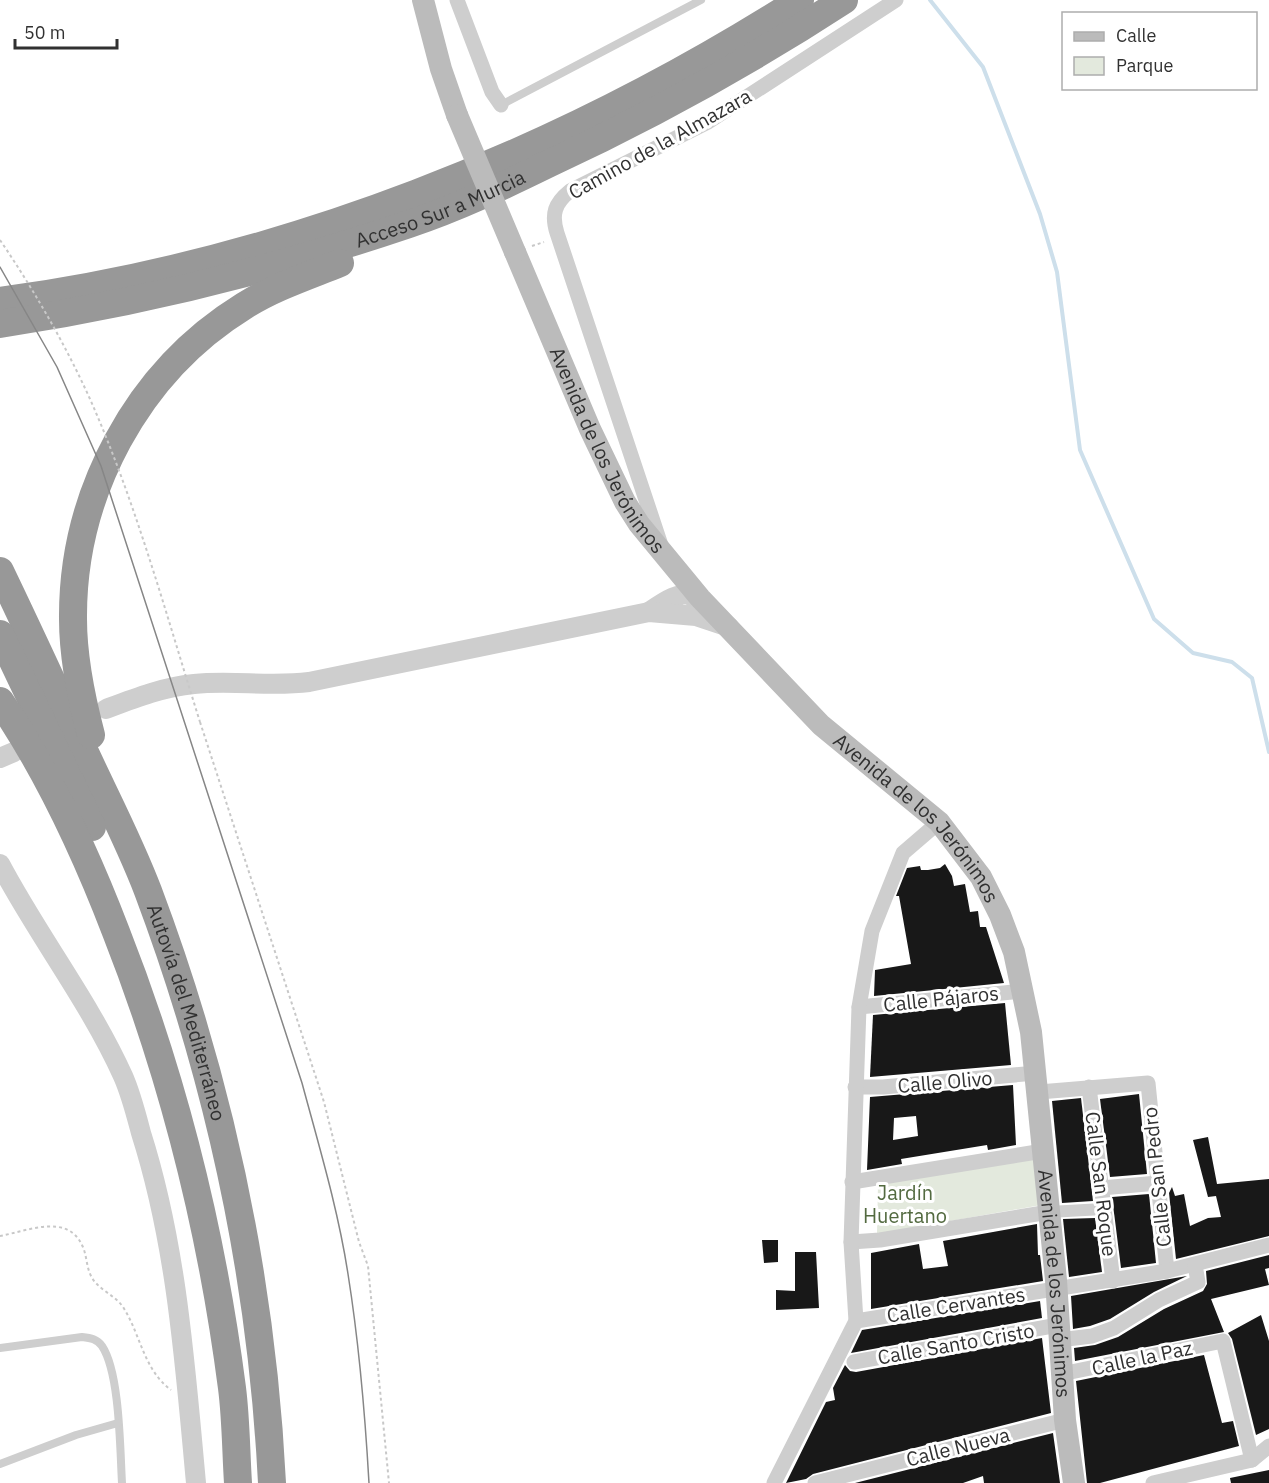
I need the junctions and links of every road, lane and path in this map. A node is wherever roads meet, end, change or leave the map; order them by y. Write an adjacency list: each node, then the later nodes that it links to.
1 (423, 0): 11 (main road, Avenida de los Jerónimos, bridge)
2 (456, 0): 7 (street)
3 (701, 0): 7 (lane)
4 (800, 0): 12 (highway, Acceso Sur a Murcia)
5 (844, 0): 8 (highway, Acceso Sur a Murcia)
6 (896, 0): 9 (street, Camino de la Almazara)
7 (501, 105)
8 (410, 224): 13 (highway, Acceso Sur a Murcia); 23 (highway)
9 (558, 237): 11 (path); 14 (street, Camino de la Almazara)
10 (0, 240): 61 (path, bridge)
11 (515, 252): 14 (main road, Avenida de los Jerónimos)
12 (0, 301)
13 (0, 324)
14 (666, 558): 16 (main road, Avenida de los Jerónimos); 17 (street)
15 (0, 571): 23 (highway, Autovía del Mediterráneo)
16 (697, 594): 17 (street); 18 (street); 19 (main road, Avenida de los Jerónimos)
17 (655, 607): 18 (street); 22 (street)
18 (683, 615): 19 (street)
19 (729, 628): 24 (main road, Avenida de los Jerónimos)
20 (0, 634): 50 (highway)
21 (0, 702): 50 (highway, Autovía del Mediterráneo)
22 (106, 709)
23 (105, 794): 60 (highway, Autovía del Mediterráneo)
24 (939, 822): 26 (main road, Avenida de los Jerónimos); 27 (street)
25 (0, 864): 51 (street)
26 (1024, 991): 27 (street, Calle Pájaros); 28 (main road, Avenida de los Jerónimos)
27 (859, 1007): 30 (street)
28 (1037, 1083): 30 (street, Calle Olivo); 31 (street, Calle Olivo); 32 (main road, Avenida de los Jerónimos)
29 (1148, 1083): 31 (street, Calle Olivo); 34 (street, Calle San Pedro)
30 (855, 1087): 33 (street)
31 (1089, 1088): 35 (street, Calle San Roque)
32 (1043, 1151): 33 (street); 37 (main road, Avenida de los Jerónimos)
33 (852, 1182): 39 (street)
34 (1158, 1183): 35 (street); 42 (street, Calle San Pedro)
35 (1101, 1188): 36 (street, Calle San Roque)
36 (1103, 1209): 37 (street); 43 (street, Calle San Roque)
37 (1049, 1212): 39 (street); 44 (main road, Avenida de los Jerónimos)
38 (0, 1236): 51 (path)
39 (851, 1242): 45 (street)
40 (1269, 1245): 41 (street, Calle Cervantes)
41 (1195, 1265): 42 (street, Calle Cervantes); 46 (street, Calle Santo Cristo)
42 (1167, 1271): 43 (street, Calle Cervantes)
43 (1113, 1281): 44 (street, Calle Cervantes)
44 (1057, 1290): 45 (street, Calle Cervantes); 46 (main road, Avenida de los Jerónimos)
45 (856, 1321): 62 (street)
46 (1059, 1333): 48 (street, Calle Santo Cristo); 49 (main road, Avenida de los Jerónimos)
47 (0, 1348): 53 (lane)
48 (854, 1362)
49 (1061, 1374): 52 (main road, Avenida de los Jerónimos); 55 (street, Calle la Paz)
50 (232, 1389): 59 (highway, Autovía del Mediterráneo)
51 (188, 1401): 58 (street)
52 (1065, 1420): 63 (street, Calle Nueva); 64 (main road, Avenida de los Jerónimos)
53 (118, 1423): 56 (lane); 57 (lane)
54 (1269, 1446): 55 (street)
55 (1252, 1460): 65 (street)
56 (0, 1464)
57 (122, 1483)
58 (196, 1483)
59 (238, 1483)
60 (272, 1483)
61 (389, 1483)
62 (774, 1483)
63 (815, 1483)
64 (1074, 1483)
65 (1152, 1483)

